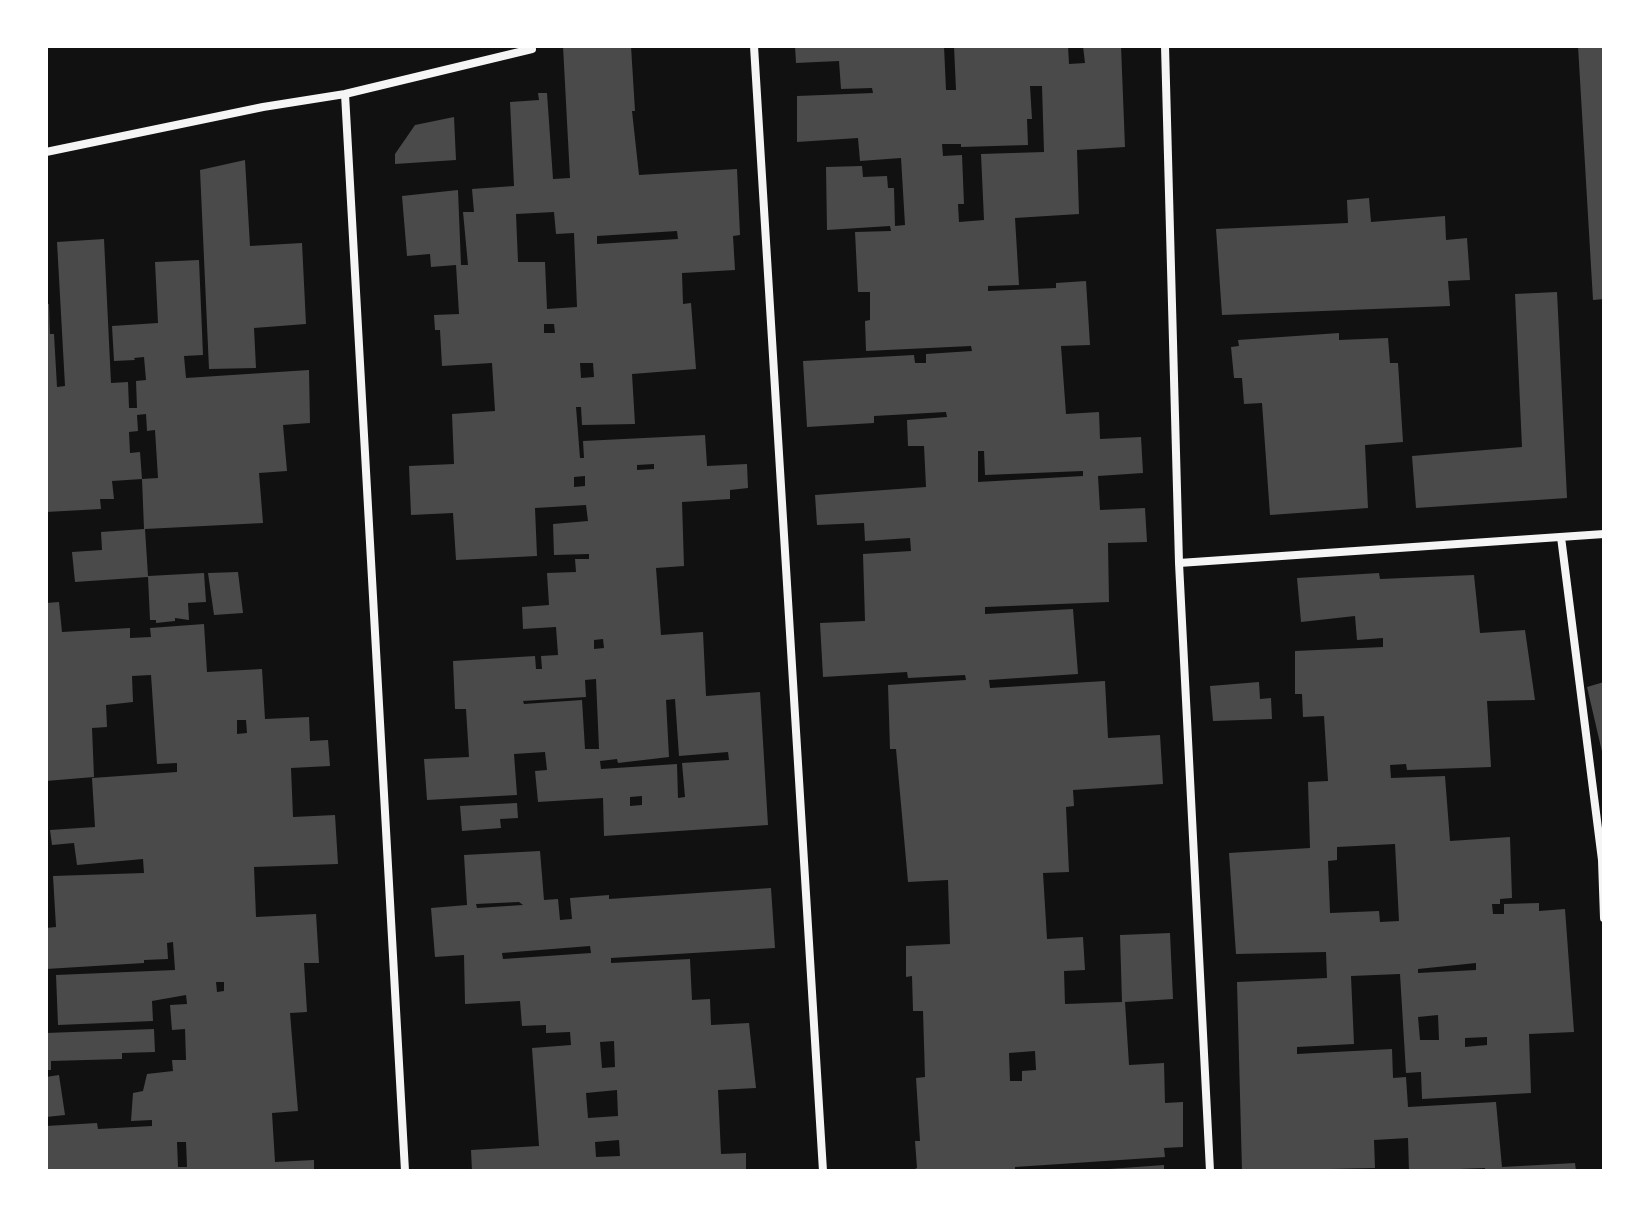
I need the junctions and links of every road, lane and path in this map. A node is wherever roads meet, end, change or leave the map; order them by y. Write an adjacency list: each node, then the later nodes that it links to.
1 (754, 46): 12 (street)
2 (1165, 46): 8 (street)
3 (532, 49): 4 (street)
4 (345, 94): 5 (street); 11 (street)
5 (46, 152)
6 (1604, 534): 7 (street)
7 (1561, 537): 8 (street); 9 (street)
8 (1179, 563): 13 (street)
9 (1603, 860): 10 (street)
10 (1604, 918)
11 (405, 1171)
12 (823, 1171)
13 (1210, 1171)

